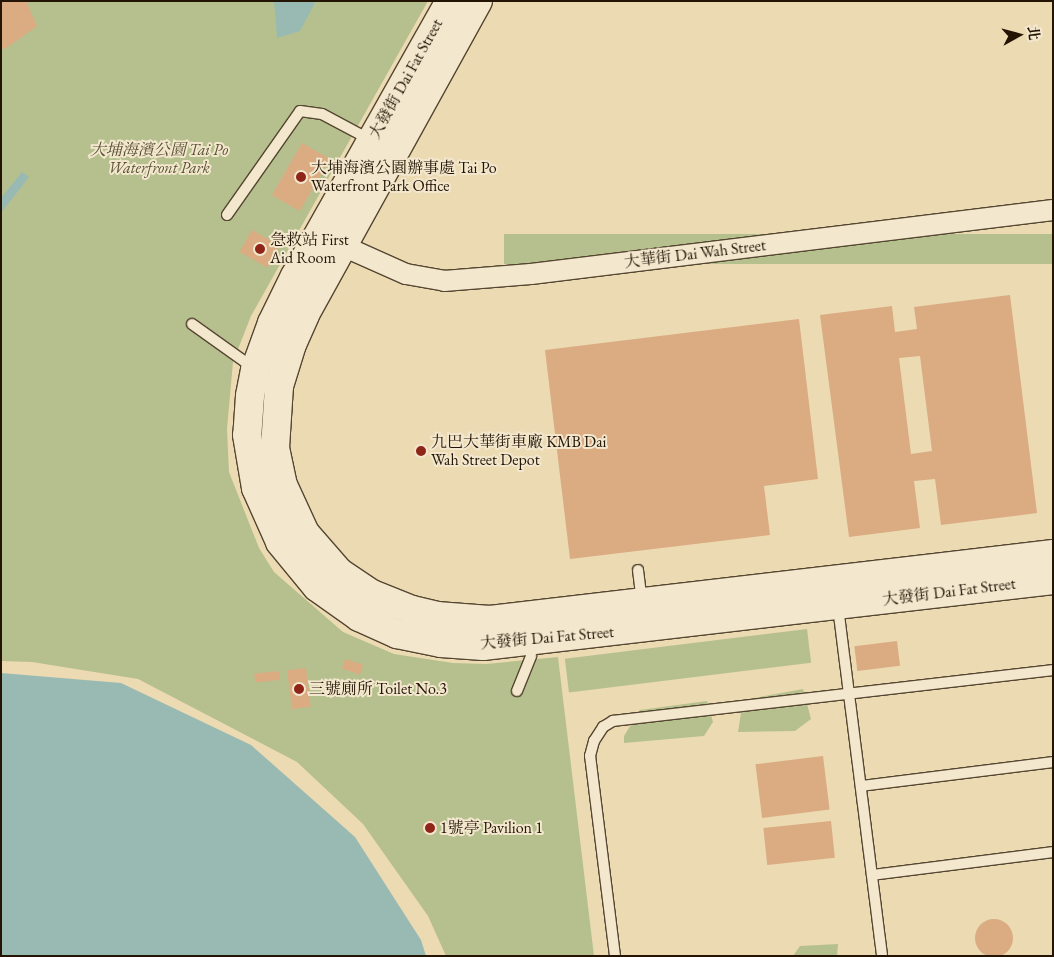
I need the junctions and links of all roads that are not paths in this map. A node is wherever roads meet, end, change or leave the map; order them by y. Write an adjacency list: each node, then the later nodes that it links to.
1 (450, 1): 3 (street, 大發街 Dai Fat Street)
2 (478, 1): 6 (street, 大發街 Dai Fat Street)
3 (372, 140): 5 (lane); 8 (street, 大發街 Dai Fat Street)
4 (1053, 210): 6 (street, 大華街 Dai Wah Street)
5 (227, 215)
6 (343, 246): 14 (street, 大發街 Dai Fat Street)
7 (192, 324): 8 (lane)
8 (256, 370): 14 (street, 大發街 Dai Fat Street)
9 (1053, 554): 12 (street, 大發街 Dai Fat Street)
10 (638, 570): 13 (lane)
11 (1053, 580): 12 (street, 大發街 Dai Fat Street)
12 (836, 593): 13 (street, 大發街 Dai Fat Street); 14 (street, 大發街 Dai Fat Street); 18 (lane)
13 (642, 604): 14 (street, 大發街 Dai Fat Street)
14 (465, 632)
15 (531, 656): 17 (lane)
16 (1053, 670): 18 (lane)
17 (517, 691)
18 (849, 695): 20 (lane); 23 (lane)
19 (1053, 762): 20 (lane)
20 (861, 786): 22 (lane)
21 (1053, 852): 22 (lane)
22 (872, 875): 24 (lane)
23 (615, 956)
24 (882, 956)

